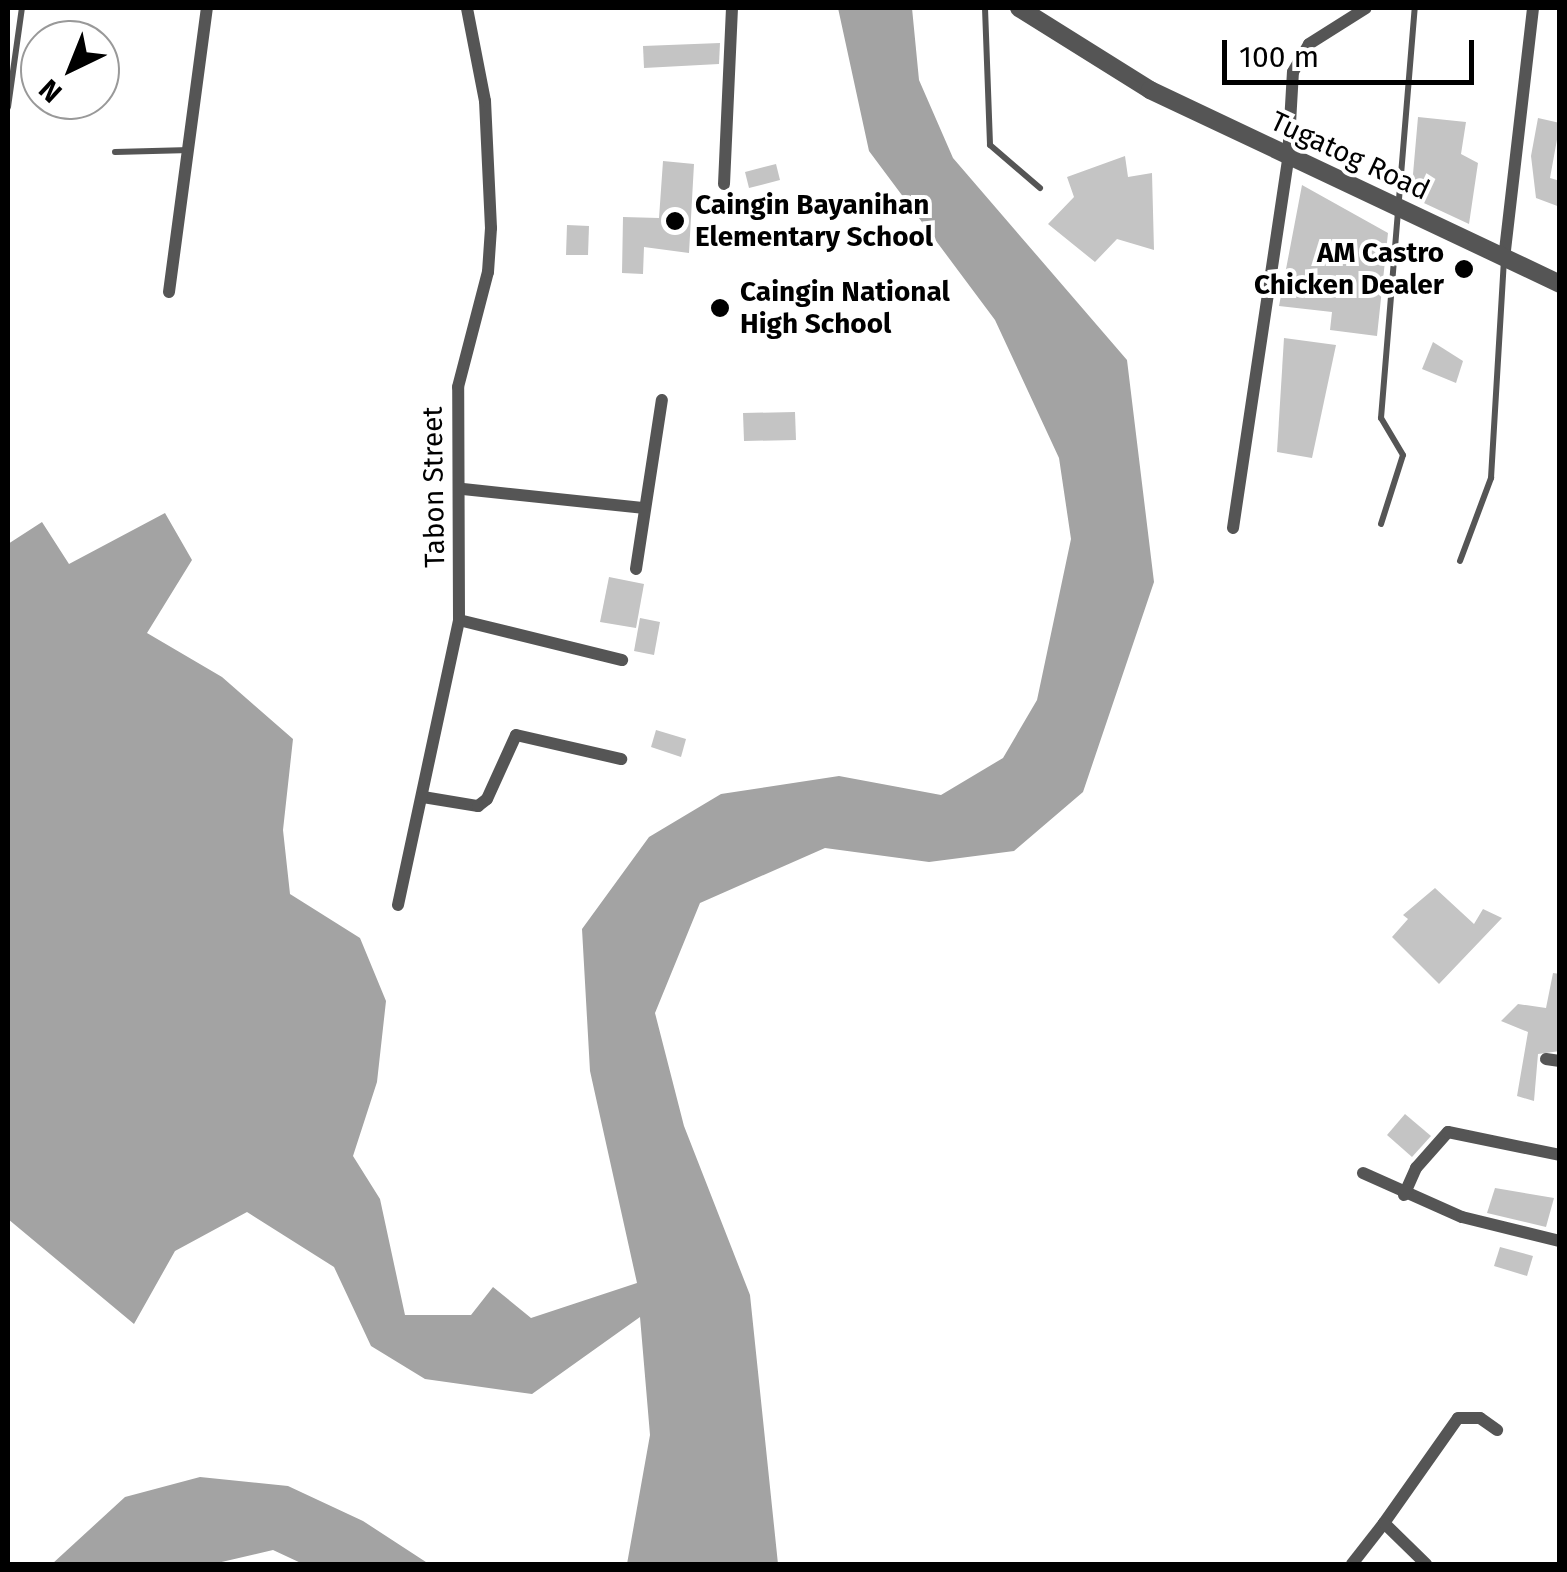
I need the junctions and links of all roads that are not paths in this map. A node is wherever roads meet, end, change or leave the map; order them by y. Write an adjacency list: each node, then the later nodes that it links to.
1 (22, 8): 10 (lane)
2 (207, 8): 11 (street)
3 (467, 8): 21 (street, Tabon Street)
4 (732, 8): 14 (street)
5 (985, 8): 15 (lane)
6 (1019, 8): 13 (street, Tugatog Road)
7 (1366, 8): 13 (street)
8 (1415, 8): 16 (lane)
9 (1533, 8): 17 (street)
10 (8, 107)
11 (191, 150): 12 (lane); 19 (street)
12 (115, 152)
13 (1288, 158): 16 (street, Tugatog Road); 24 (street)
14 (724, 184)
15 (1040, 188)
16 (1397, 210): 17 (street, Tugatog Road); 23 (lane)
17 (1504, 259): 18 (street, Tugatog Road); 25 (lane)
18 (1560, 284)
19 (169, 292)
20 (662, 400): 22 (street)
21 (463, 489): 22 (street); 27 (street, Tabon Street)
22 (646, 508): 26 (street)
23 (1381, 524)
24 (1232, 528)
25 (1460, 561)
26 (636, 569)
27 (459, 620): 28 (street); 30 (street, Tabon Street)
28 (622, 660)
29 (621, 759): 30 (street)
30 (423, 797): 31 (street, Tabon Street)
31 (398, 905)
32 (1560, 1155): 34 (street)
33 (1363, 1174): 34 (street)
34 (1404, 1195): 35 (street)
35 (1560, 1241)
36 (1497, 1430): 37 (street)
37 (1384, 1523): 38 (street); 39 (street)
38 (1352, 1564)
39 (1426, 1564)

